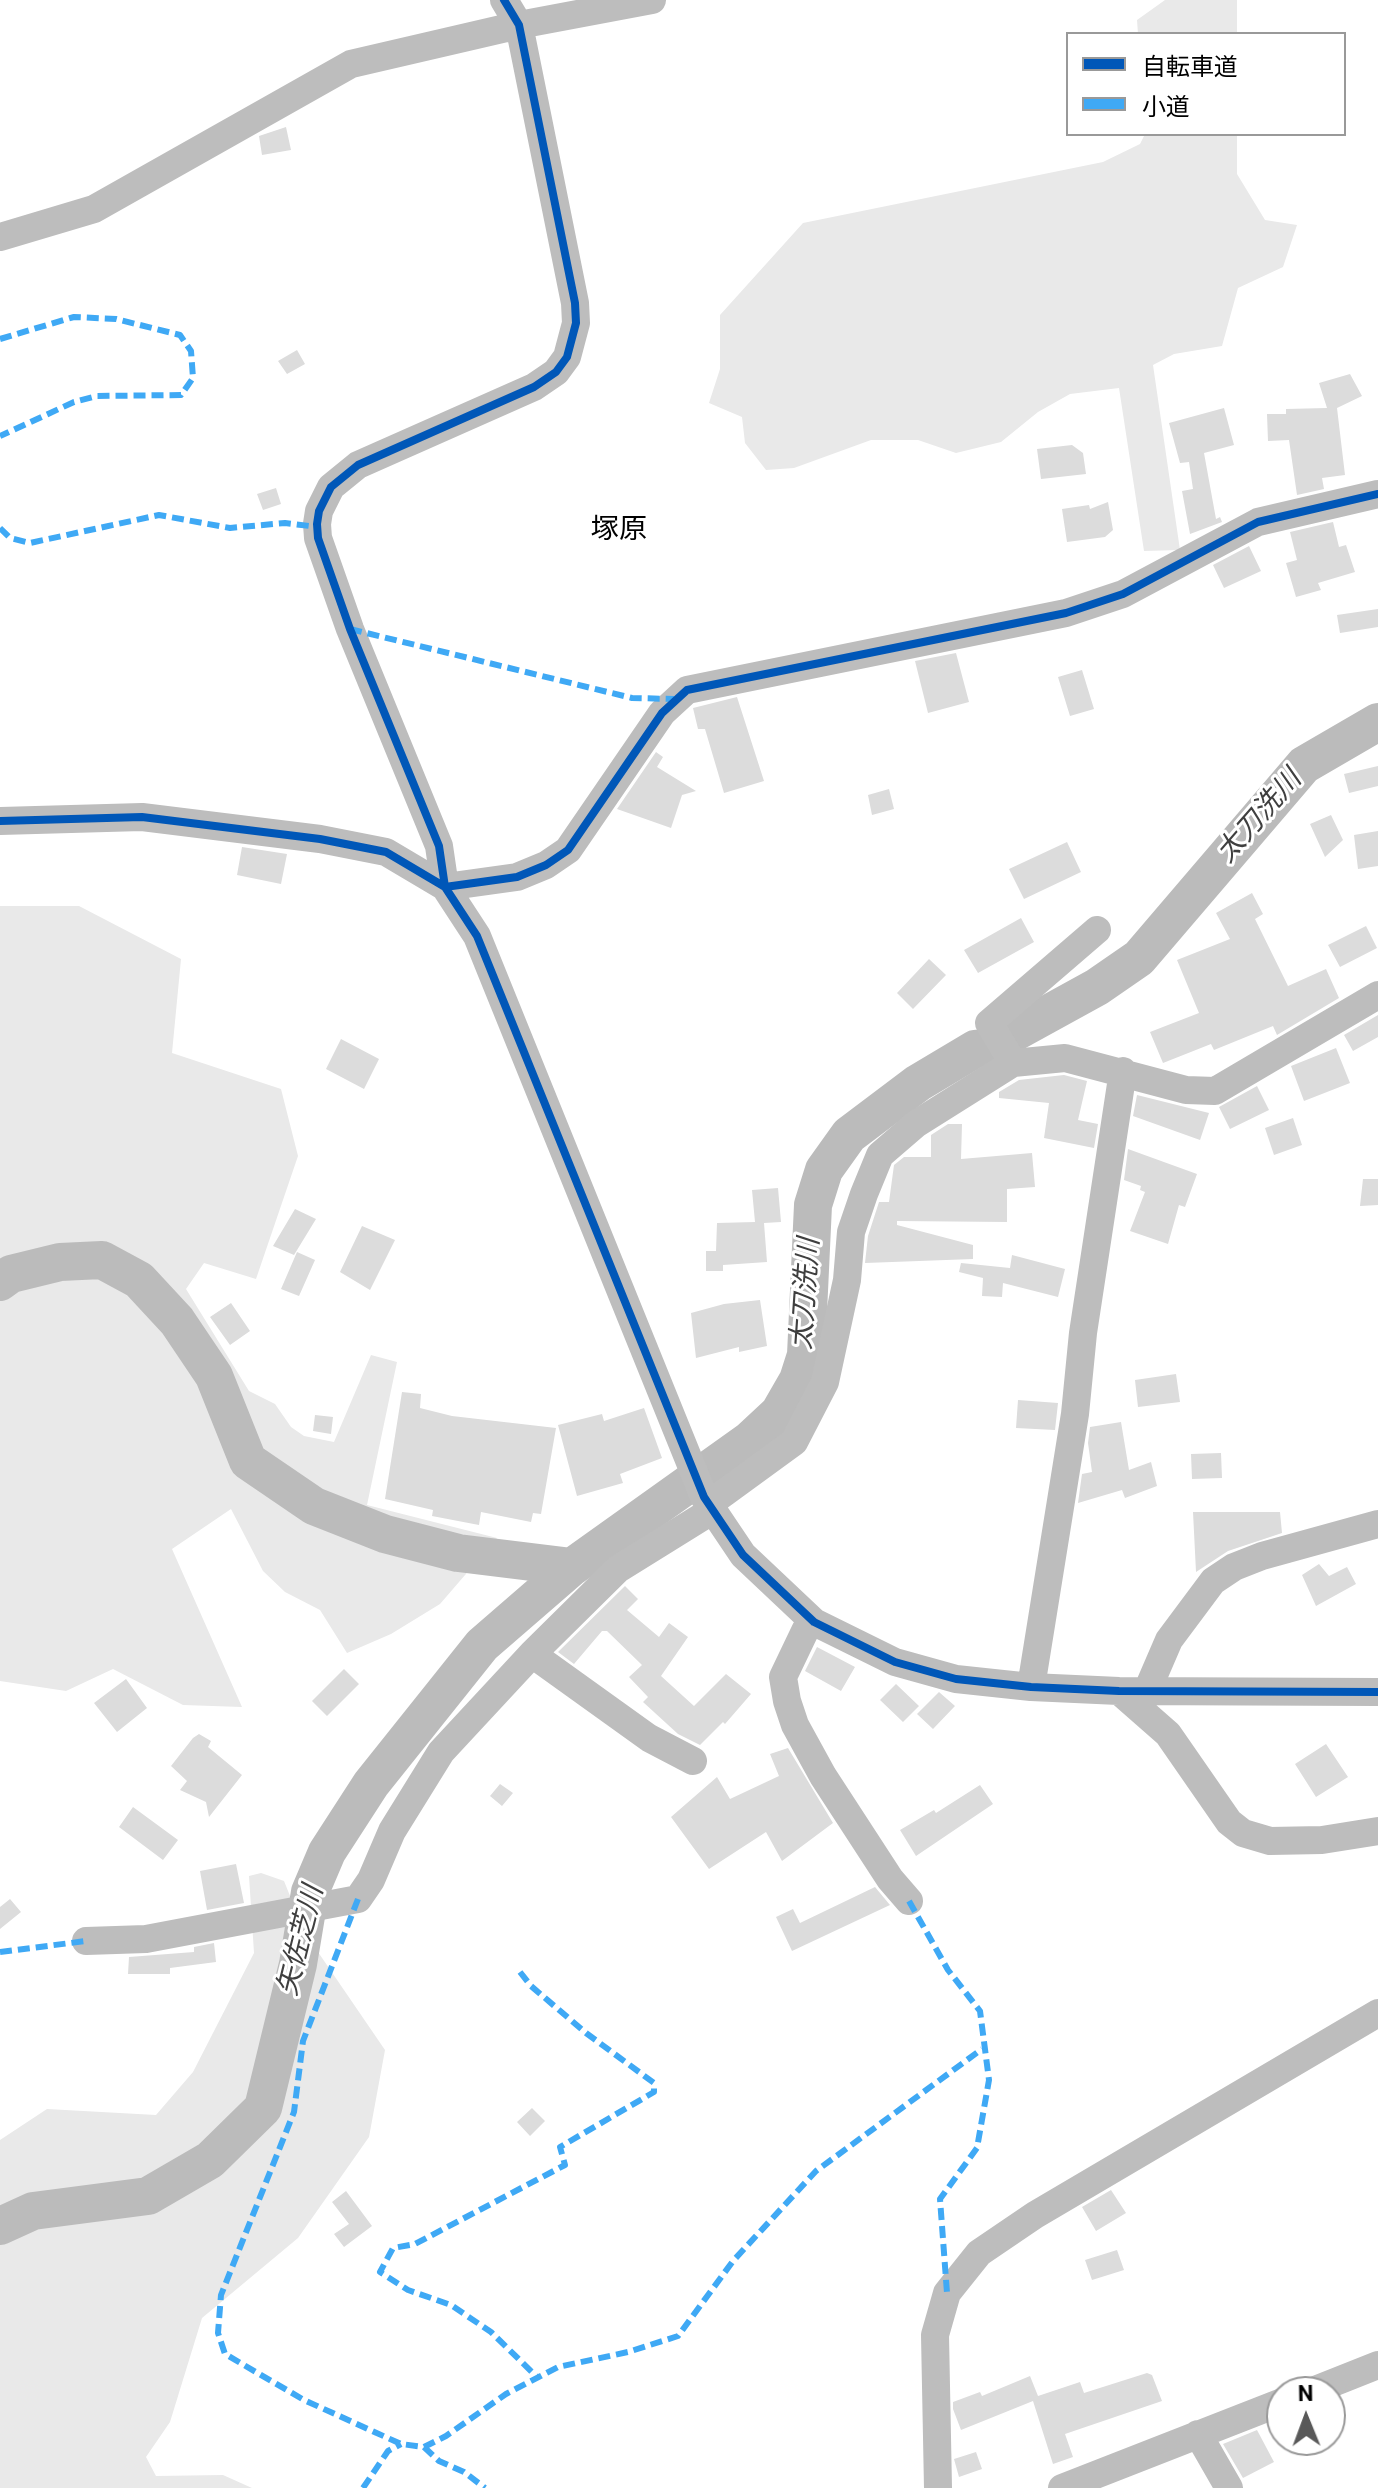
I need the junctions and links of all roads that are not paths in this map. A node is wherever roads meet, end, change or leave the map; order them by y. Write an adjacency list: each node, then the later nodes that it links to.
1 (504, 0): 3 (street)
2 (652, 0): 3 (street)
3 (519, 25): 4 (street); 7 (street)
4 (0, 237)
5 (1378, 494): 7 (street)
6 (0, 821): 7 (street)
7 (445, 887): 12 (street)
8 (1097, 930): 10 (street)
9 (1378, 995): 11 (street)
10 (1013, 1063): 11 (street); 12 (street)
11 (1123, 1071): 16 (street)
12 (709, 1503): 14 (street); 15 (street)
13 (1378, 1524): 17 (street)
14 (814, 1622): 16 (street); 21 (street)
15 (532, 1654): 19 (street); 22 (street)
16 (1031, 1687): 17 (street)
17 (1133, 1691): 18 (street); 20 (street)
18 (1378, 1692)
19 (693, 1761)
20 (1378, 1831)
21 (909, 1901)
22 (86, 1941)
23 (1378, 2013): 28 (street)
24 (1378, 2365): 25 (street)
25 (1346, 2378)
26 (1266, 2408): 27 (street)
27 (1198, 2434): 29 (street); 30 (street)
28 (938, 2488)
29 (1062, 2488)
30 (1229, 2488)

